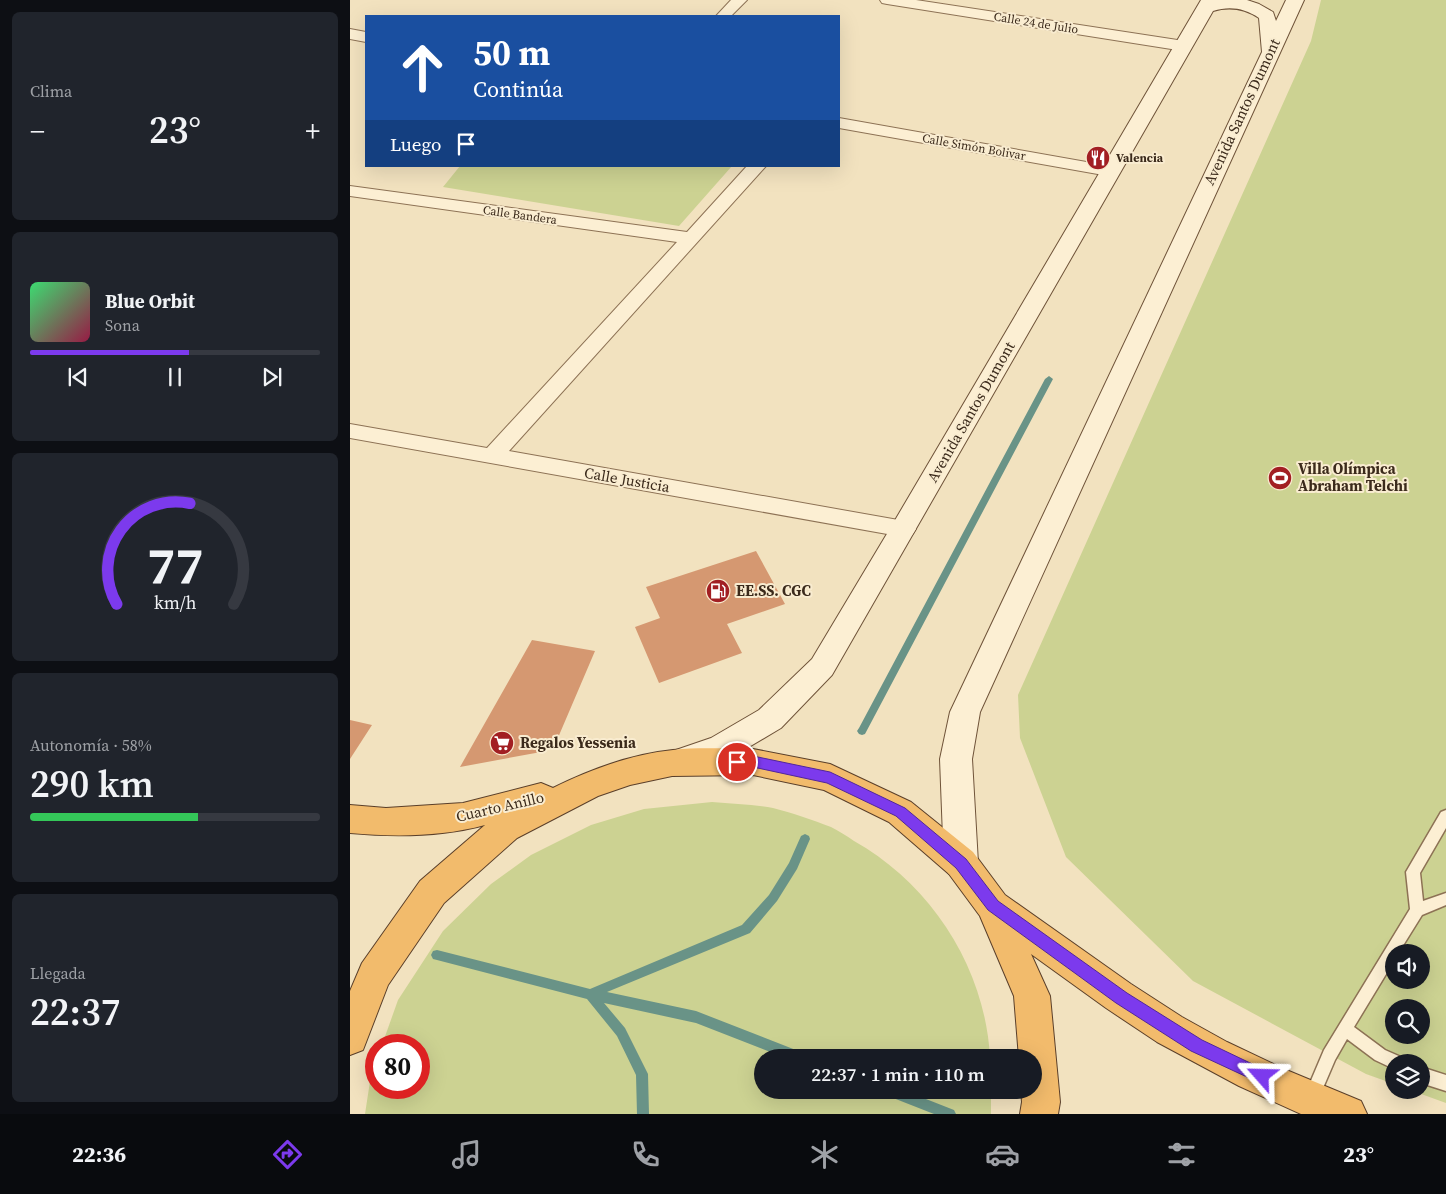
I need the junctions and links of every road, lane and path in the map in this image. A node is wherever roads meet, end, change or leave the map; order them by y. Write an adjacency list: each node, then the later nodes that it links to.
1 (740, 0): 6 (street)
2 (887, 0): 5 (street, Calle 24 de Julio)
3 (1295, 0): 10 (main road, Avenida Santos Dumont)
4 (1208, 4): 9 (main road, Avenida Santos Dumont); 10 (main road)
5 (960, 5): 9 (street, Calle 24 de Julio)
6 (723, 15)
7 (350, 34): 8 (street)
8 (365, 37)
9 (1184, 46): 13 (main road, Avenida Santos Dumont)
10 (1271, 53): 23 (main road, Avenida Santos Dumont)
11 (840, 122): 13 (street, Calle Simón Bolivar)
12 (756, 167): 15 (street)
13 (1109, 171): 18 (main road, Avenida Santos Dumont)
14 (350, 192): 15 (street, Calle Bandera)
15 (691, 238): 17 (street)
16 (350, 431): 17 (street, Calle Justicia)
17 (492, 456): 18 (street, Calle Justicia)
18 (904, 529): 19 (main road, Avenida Santos Dumont)
19 (672, 763): 20 (highway); 23 (highway)
20 (589, 785): 22 (highway, Cuarto Anillo); 28 (highway)
21 (1446, 816): 26 (lane)
22 (350, 819)
23 (961, 864): 25 (highway)
24 (1446, 899): 26 (lane)
25 (993, 906): 32 (highway); 33 (highway)
26 (1416, 910): 27 (lane)
27 (1345, 1028): 29 (lane); 32 (lane)
28 (350, 1038)
29 (1385, 1057)
30 (1430, 1077): 31 (lane)
31 (1446, 1083)
32 (1310, 1100): 34 (highway)
33 (1039, 1114)
34 (1348, 1114)

